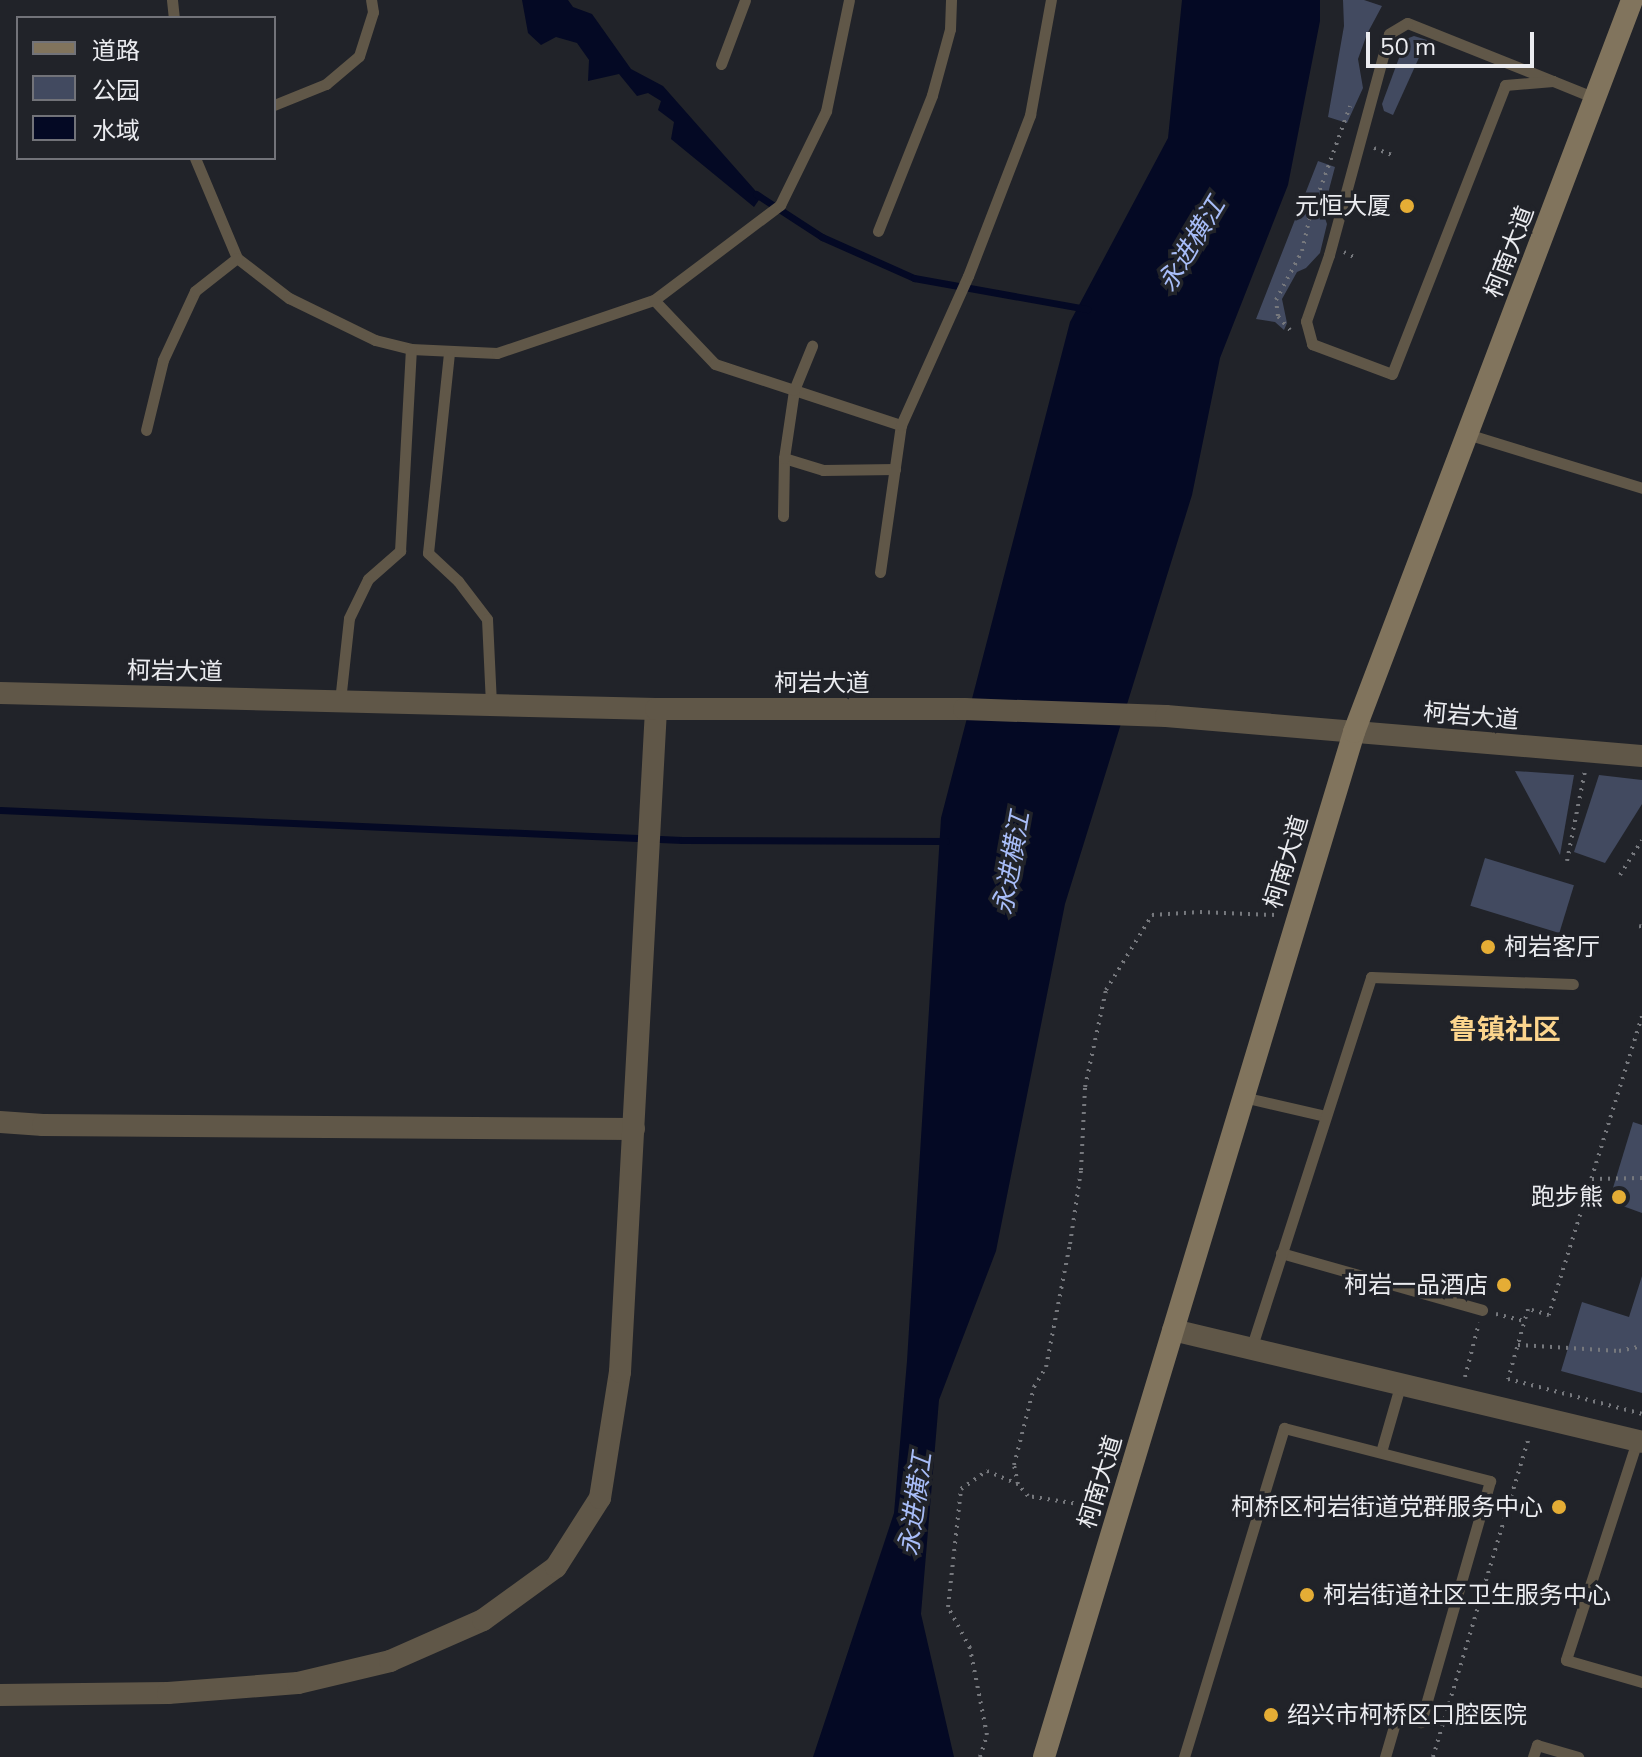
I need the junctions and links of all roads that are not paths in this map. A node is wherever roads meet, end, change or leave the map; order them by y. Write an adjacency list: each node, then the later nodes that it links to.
1 (371, 0): 10 (lane)
2 (745, 0): 7 (lane)
3 (849, 0): 14 (lane)
4 (951, 0): 12 (lane)
5 (1051, 0): 19 (lane)
6 (1632, 0): 9 (main road, 柯南大道)
7 (721, 64)
8 (1553, 81): 8 (lane); 9 (lane)
9 (1595, 98): 21 (main road, 柯南大道)
10 (276, 104)
11 (196, 160): 13 (lane)
12 (878, 231)
13 (237, 258): 16 (lane); 20 (lane)
14 (654, 300): 17 (lane); 18 (lane)
15 (812, 346): 18 (lane)
16 (411, 349): 17 (lane); 28 (lane)
17 (449, 353): 29 (lane)
18 (794, 390): 19 (lane); 22 (lane)
19 (901, 425): 23 (lane)
20 (146, 430)
21 (1467, 434): 24 (lane); 31 (main road, 柯南大道)
22 (784, 458): 23 (lane); 25 (lane)
23 (895, 469): 26 (lane)
24 (1642, 488)
25 (783, 516)
26 (880, 572)
27 (0, 693): 28 (street, 柯岩大道)
28 (340, 701): 29 (street, 柯岩大道)
29 (491, 705): 30 (street, 柯岩大道)
30 (656, 709): 31 (street, 柯岩大道); 37 (street)
31 (1354, 732): 32 (street, 柯岩大道); 34 (main road, 柯南大道)
32 (1642, 756)
33 (1573, 984): 35 (lane)
34 (1242, 1097): 35 (lane); 40 (main road, 柯南大道)
35 (1325, 1116): 38 (lane)
36 (0, 1122): 37 (street)
37 (634, 1129): 46 (street)
38 (1281, 1253): 39 (lane); 41 (lane)
39 (1482, 1310)
40 (1173, 1330): 41 (street); 47 (main road, 柯南大道)
41 (1251, 1350): 42 (street)
42 (1400, 1386): 43 (street); 44 (lane)
43 (1639, 1441): 45 (lane)
44 (1381, 1452): 48 (lane); 49 (lane)
45 (1642, 1682)
46 (0, 1695)
47 (1047, 1748)
48 (1184, 1757)
49 (1385, 1757)
50 (1533, 1757): 51 (lane)
51 (1578, 1757)

